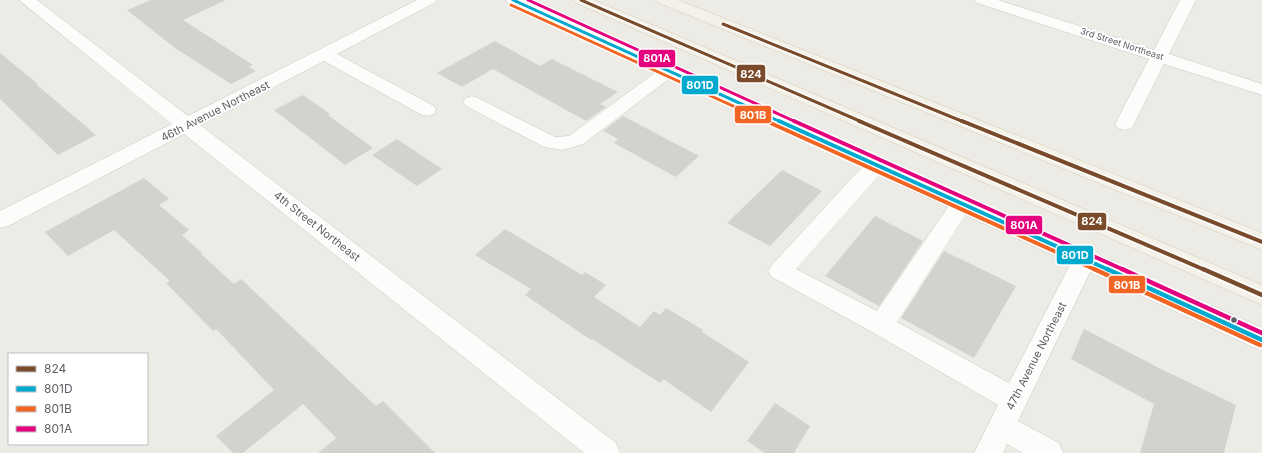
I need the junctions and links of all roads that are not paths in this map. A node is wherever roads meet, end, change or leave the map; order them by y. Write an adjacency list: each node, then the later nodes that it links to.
1 (27, 0): 15 (street, 4th Street Northeast)
2 (429, 0): 8 (street, 46th Avenue Northeast)
3 (512, 0): 10 (street)
4 (581, 0): 21 (main road)
5 (664, 0): 19 (main road)
6 (982, 0): 9 (street, 3rd Street Northeast)
7 (1188, 0): 9 (street)
8 (324, 54): 13 (street); 15 (street, 46th Avenue Northeast)
9 (1160, 56): 11 (street, 3rd Street Northeast); 14 (street)
10 (669, 71): 12 (street); 16 (street)
11 (1262, 90)
12 (472, 102)
13 (427, 110)
14 (1125, 124)
15 (187, 125): 18 (street, 46th Avenue Northeast); 26 (street, 4th Street Northeast)
16 (876, 165): 17 (street); 22 (street)
17 (961, 204): 20 (street); 22 (street)
18 (0, 220)
19 (1262, 242)
20 (1084, 260): 23 (street); 24 (street, 47th Avenue Northeast)
21 (1262, 295)
22 (881, 325): 24 (street)
23 (1262, 340)
24 (1014, 400): 25 (street, 47th Avenue Northeast)
25 (1002, 426): 27 (street, 47th Avenue Northeast); 28 (street)
26 (606, 453)
27 (988, 453)
28 (1049, 453)

